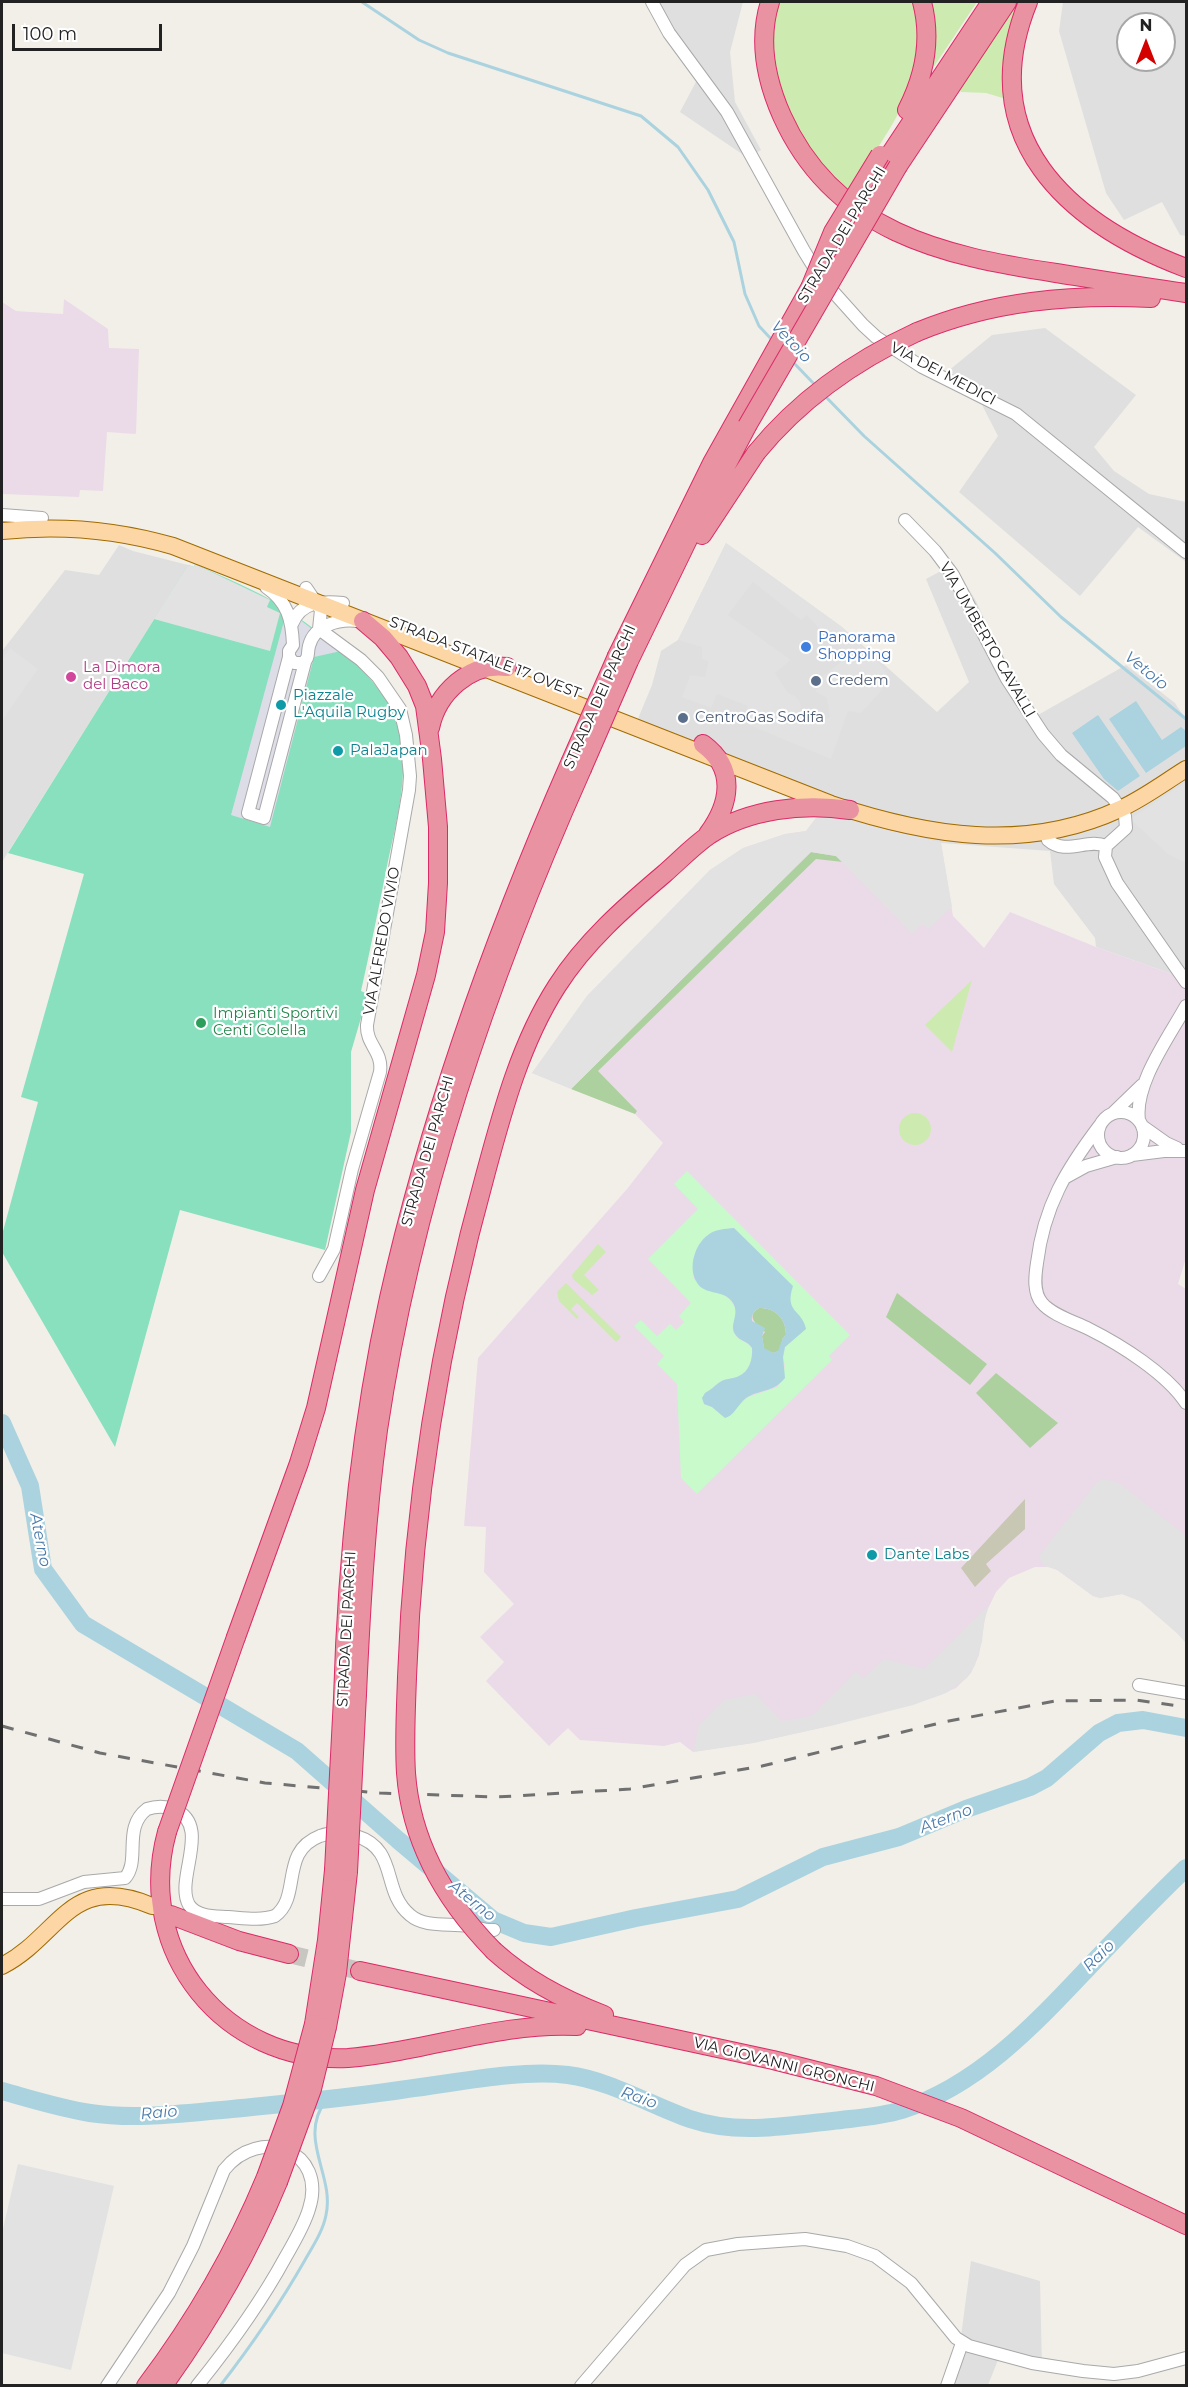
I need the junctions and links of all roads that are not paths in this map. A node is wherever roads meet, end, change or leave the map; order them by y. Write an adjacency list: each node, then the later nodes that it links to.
1 (653, 2): 14 (street, VIA DEI MEDICI)
2 (770, 2): 9 (highway)
3 (922, 2): 7 (highway)
4 (991, 2): 7 (highway, STRADA DEI PARCHI)
5 (1007, 2): 7 (highway, STRADA DEI PARCHI)
6 (1028, 2): 8 (highway)
7 (888, 160): 11 (highway, STRADA DEI PARCHI, bridge); 11 (highway, STRADA DEI PARCHI, bridge)
8 (1186, 268)
9 (1186, 293)
10 (1186, 301): 24 (highway, bridge)
11 (741, 423): 24 (highway, STRADA DEI PARCHI)
12 (905, 520): 31 (street, VIA UMBERTO CAVALLI)
13 (2, 525): 15 (main road, STRADA STATALE 17 OVEST); 16 (main road, STRADA STATALE 17 OVEST)
14 (1186, 552)
15 (245, 573): 17 (main road, STRADA STATALE 17 OVEST); 20 (street)
16 (306, 588): 17 (street); 18 (main road, STRADA STATALE 17 OVEST)
17 (318, 603): 18 (street); 19 (main road, STRADA STATALE 17 OVEST); 20 (street); 21 (street)
18 (344, 603): 25 (main road, STRADA STATALE 17 OVEST)
19 (363, 621): 21 (street); 26 (main road, STRADA STATALE 17 OVEST); 27 (highway)
20 (292, 624): 22 (street)
21 (319, 629): 23 (street); 45 (street, VIA ALFREDO VIVIO)
22 (291, 651): 23 (street); 23 (street); 23 (street)
23 (307, 656)
24 (623, 659): 57 (highway, STRADA DEI PARCHI, bridge)
25 (507, 667): 26 (highway); 28 (main road, STRADA STATALE 17 OVEST)
26 (483, 668): 27 (highway); 29 (main road, STRADA STATALE 17 OVEST)
27 (430, 736): 56 (highway, bridge)
28 (703, 744): 29 (highway); 33 (main road, STRADA STATALE 17 OVEST)
29 (718, 760): 32 (main road, STRADA STATALE 17 OVEST); 34 (highway)
30 (1186, 769): 31 (main road, STRADA STATALE 17 OVEST)
31 (1120, 809): 33 (main road, STRADA STATALE 17 OVEST); 35 (street)
32 (850, 810): 33 (main road, STRADA STATALE 17 OVEST); 34 (highway)
33 (1040, 832): 35 (street)
34 (700, 842): 56 (highway, bridge)
35 (1106, 846): 36 (street)
36 (1186, 982)
37 (1186, 1006): 38 (street)
38 (1143, 1084): 39 (street); 40 (street)
39 (1113, 1113): 40 (street); 41 (street)
40 (1141, 1123): 42 (street); 43 (street)
41 (1100, 1125): 43 (street); 44 (street)
42 (1184, 1151): 43 (street)
43 (1124, 1156): 44 (street)
44 (1061, 1182): 46 (street)
45 (319, 1276)
46 (1186, 1403)
47 (1139, 1685): 48 (street)
48 (1186, 1694)
49 (2, 1899): 52 (street)
50 (152, 1906): 54 (main road)
51 (171, 1915): 53 (highway)
52 (494, 1930)
53 (289, 1954)
54 (2, 1966)
55 (360, 1971): 56 (highway, VIA GIOVANNI GRONCHI)
56 (668, 2037): 58 (highway, VIA GIOVANNI GRONCHI)
57 (272, 2180): 62 (highway, STRADA DEI PARCHI); 63 (highway, STRADA DEI PARCHI)
58 (1186, 2225)
59 (962, 2343): 60 (street); 65 (street); 66 (street)
60 (1186, 2358)
61 (108, 2385): 64 (street)
62 (146, 2385)
63 (163, 2385)
64 (197, 2385)
65 (581, 2385)
66 (947, 2385)

